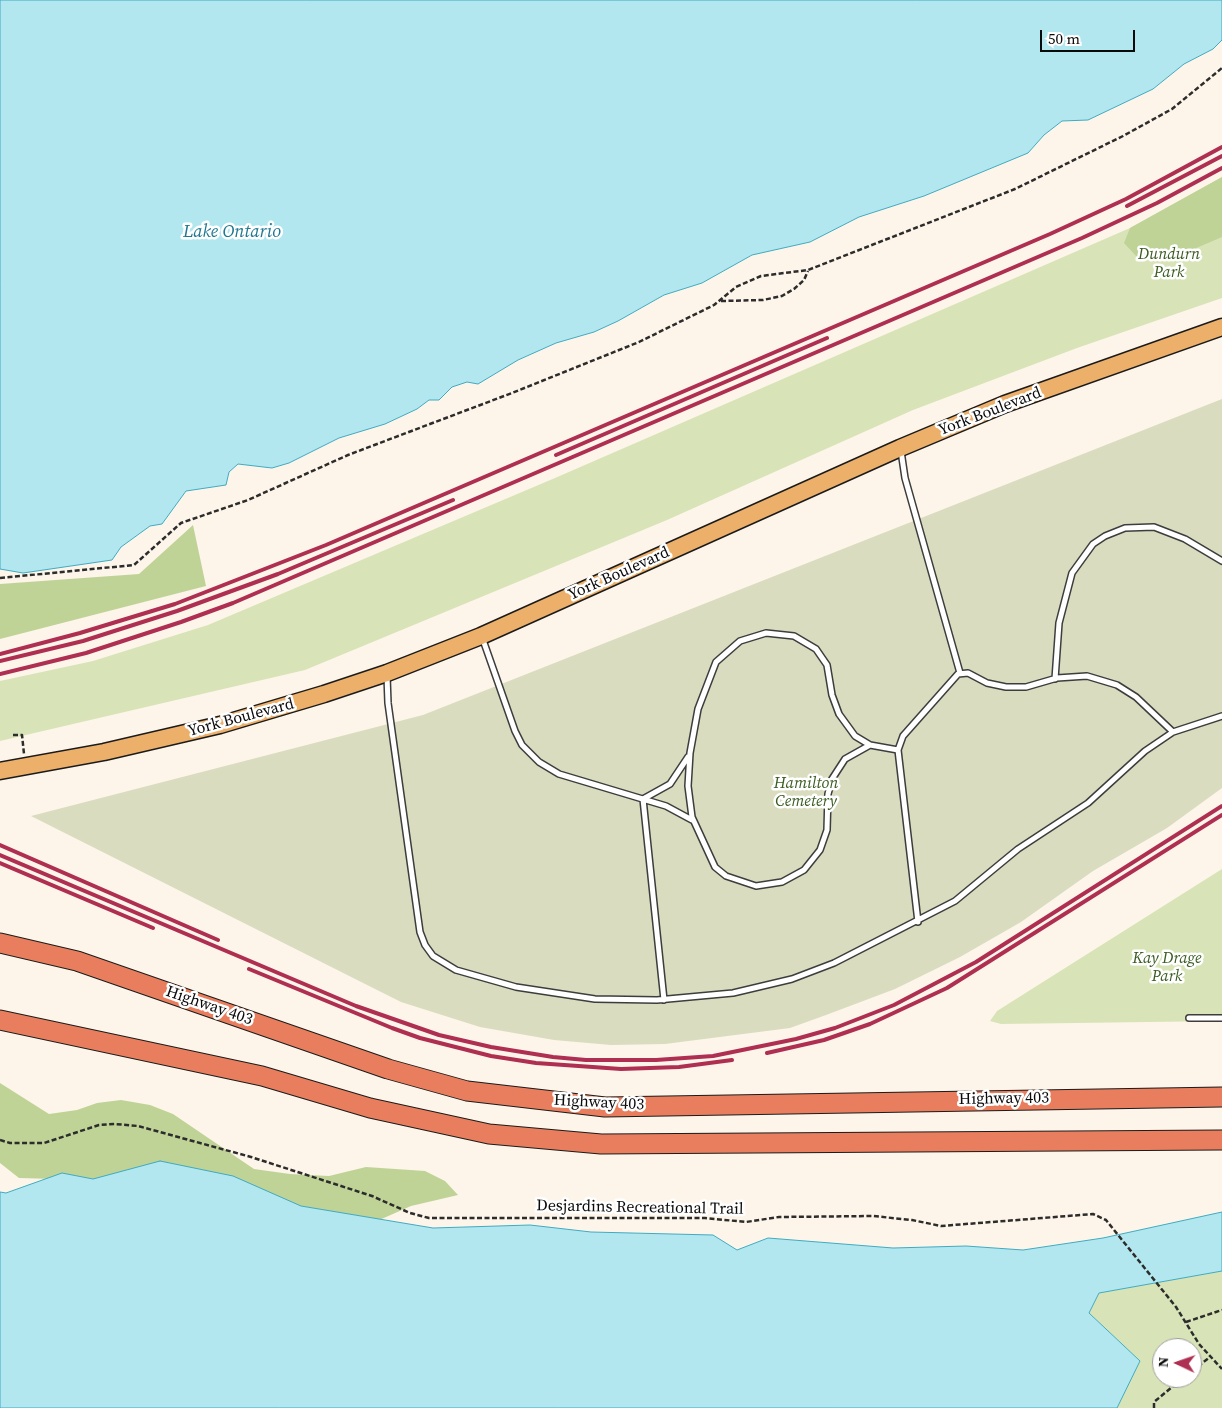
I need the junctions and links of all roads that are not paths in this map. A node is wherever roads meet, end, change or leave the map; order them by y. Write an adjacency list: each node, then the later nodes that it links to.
1 (1222, 327): 2 (main road, York Boulevard)
2 (900, 448): 4 (main road, York Boulevard); 6 (lane)
3 (1222, 561): 7 (lane)
4 (481, 636): 5 (main road, York Boulevard); 14 (lane)
5 (387, 673): 13 (main road, York Boulevard); 18 (lane)
6 (960, 673): 7 (lane); 11 (lane)
7 (1055, 679): 9 (lane)
8 (1222, 716): 9 (lane)
9 (1173, 732): 16 (lane)
10 (870, 745): 11 (lane); 12 (lane); 15 (lane)
11 (898, 750): 16 (lane)
12 (690, 753): 14 (lane); 15 (lane)
13 (0, 771)
14 (643, 799): 15 (lane); 18 (lane)
15 (693, 821)
16 (918, 922): 18 (lane)
17 (0, 943): 22 (highway, Highway 403)
18 (664, 1000)
19 (1190, 1018): 20 (lane)
20 (1222, 1018)
21 (0, 1020): 23 (highway)
22 (1222, 1097)
23 (1222, 1140)

